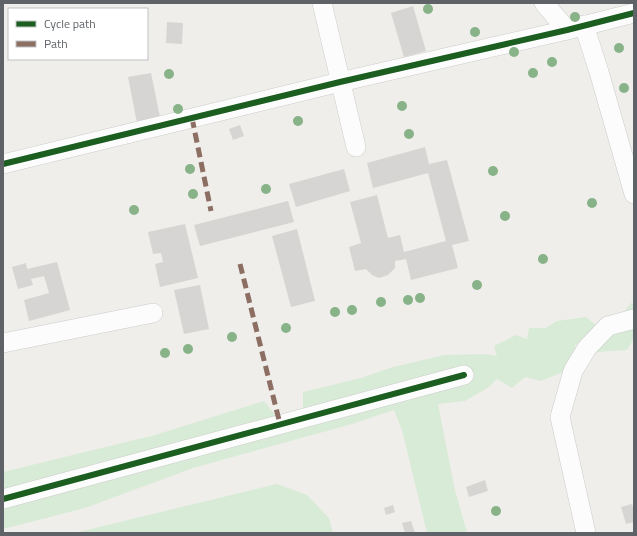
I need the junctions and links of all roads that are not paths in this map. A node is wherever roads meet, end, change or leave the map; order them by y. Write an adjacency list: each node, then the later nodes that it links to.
1 (322, 3): 5 (street)
2 (544, 3): 4 (street)
3 (634, 13): 4 (street)
4 (576, 27): 5 (street); 8 (street)
5 (340, 82): 6 (street); 7 (street)
6 (356, 147)
7 (3, 164)
8 (634, 194)
9 (153, 313): 11 (street)
10 (634, 319): 14 (street)
11 (3, 343)
12 (464, 375): 13 (street)
13 (3, 499)
14 (586, 533)

